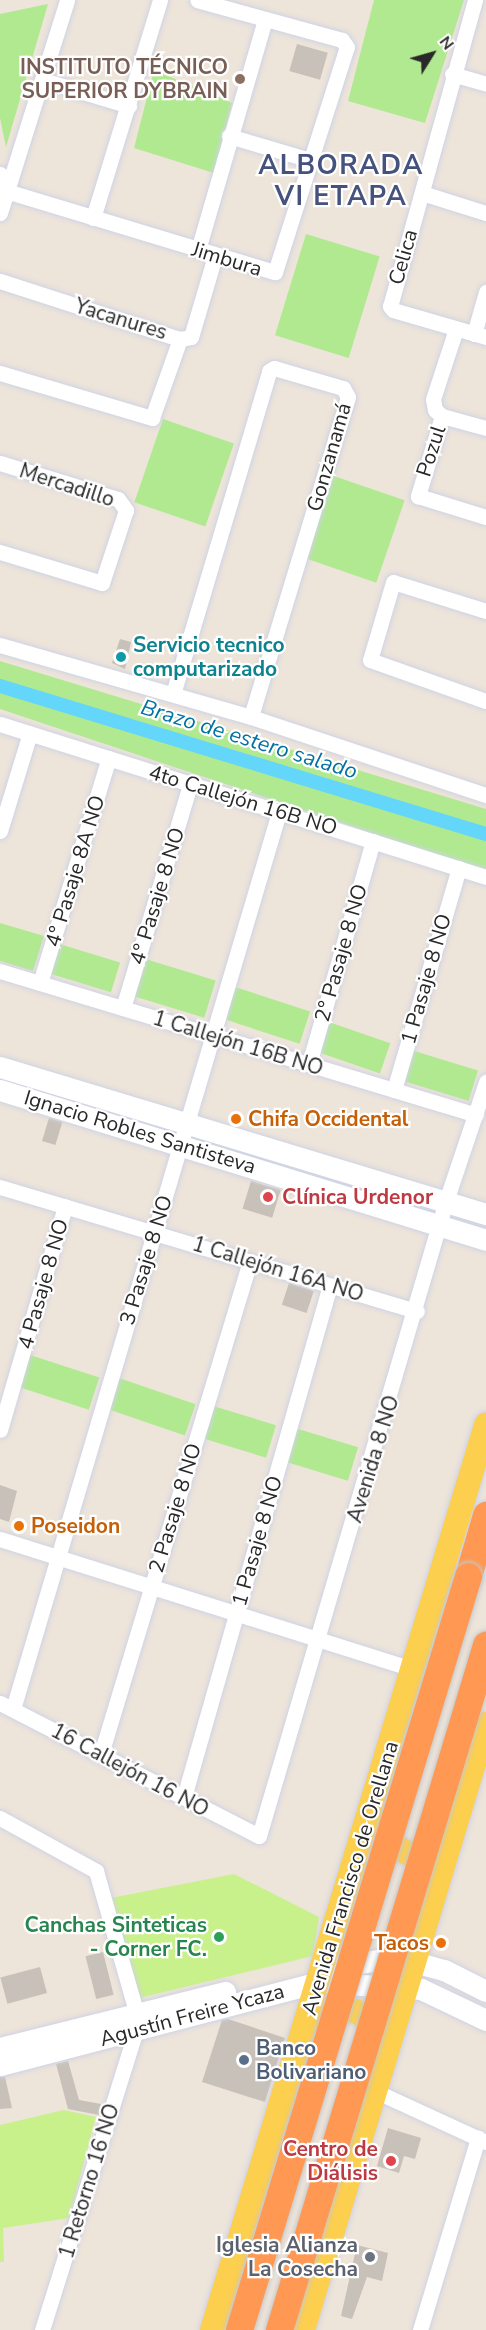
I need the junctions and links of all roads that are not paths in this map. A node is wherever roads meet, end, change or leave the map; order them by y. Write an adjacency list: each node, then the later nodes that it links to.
1 (67, 0): 7 (street)
2 (160, 0): 9 (street)
3 (197, 0): 5 (street, Jimbura)
4 (475, 0): 6 (street, Celica)
5 (265, 20): 10 (street); 11 (street, Jimbura)
6 (452, 74): 8 (street); 14 (street, Celica)
7 (43, 80): 9 (street); 13 (street)
8 (486, 84)
9 (129, 106): 17 (street)
10 (230, 136): 11 (street); 18 (street)
11 (310, 160): 19 (street, Jimbura)
12 (0, 174): 13 (street)
13 (6, 191): 15 (street); 17 (street, Jimbura)
14 (422, 193): 16 (street); 22 (street, Celica)
15 (0, 213)
16 (486, 213)
17 (93, 218): 18 (street, Jimbura)
18 (198, 250): 19 (street, Jimbura)
19 (215, 256): 24 (street)
20 (0, 281): 24 (street, Yacanures)
21 (486, 292): 23 (street)
22 (456, 329): 23 (street, Celica); 26 (street)
23 (480, 336)
24 (180, 339): 25 (street, Yacanures)
25 (0, 373)
26 (442, 416): 27 (street, Pozul); 29 (street, Pozul)
27 (486, 428)
28 (0, 463): 30 (street, Mercadillo)
29 (486, 517)
30 (0, 552)
31 (486, 611): 34 (street)
32 (0, 645): 33 (street)
33 (173, 694): 35 (street); 35 (street, Gonzanamá)
34 (486, 700)
35 (251, 717): 40 (street)
36 (0, 724): 37 (street, 4to Callejón 16B NO)
37 (30, 733): 38 (street, 4to Callejón 16B NO); 42 (street)
38 (109, 758): 39 (street, 4to Callejón 16B NO); 47 (street, 4° Pasaje 8A NO)
39 (190, 784): 41 (street, 4to Callejón 16B NO); 48 (street, 4° Pasaje 8 NO)
40 (486, 795)
41 (279, 812): 43 (street, 4to Callejón 16B NO); 49 (street, 3 Pasaje 8 NO)
42 (0, 831)
43 (373, 841): 44 (street, 4to Callejón 16B NO); 50 (street, 2° Pasaje 8 NO)
44 (459, 868): 45 (street, 4to Callejón 16B NO); 54 (street, 1 Pasaje 8 NO)
45 (486, 877)
46 (0, 971): 47 (street, 1 Callejón 16B NO)
47 (40, 983): 48 (street, 1 Callejón 16B NO)
48 (123, 1008): 49 (street, 1 Callejón 16B NO)
49 (212, 1035): 50 (street, 1 Callejón 16B NO); 56 (street, 3 Pasaje 8 NO)
50 (309, 1065): 54 (street, 1 Callejón 16B NO)
51 (0, 1067): 56 (street, Ignacio Robles Santisteva)
52 (486, 1082): 55 (street, Avenida 8 NO)
53 (0, 1090): 56 (street, Ignacio Robles Santisteva)
54 (394, 1090): 55 (street, 1 Callejón 16B NO)
55 (476, 1115): 58 (street, Avenida 8 NO)
56 (183, 1133): 58 (street, Ignacio Robles Santisteva); 61 (street, Ignacio Robles Santisteva); 62 (street, 3 Pasaje 8 NO)
57 (0, 1187): 59 (street, 1 Callejón 16A NO)
58 (446, 1201): 60 (street, Ignacio Robles Santisteva); 61 (street, Avenida 8 NO)
59 (65, 1206): 62 (street, 1 Callejón 16A NO); 68 (street, 4 Pasaje 8 NO)
60 (486, 1214)
61 (440, 1226): 63 (street, Ignacio Robles Santisteva); 66 (street, Avenida 8 NO)
62 (154, 1233): 64 (street, 1 Callejón 16A NO); 71 (street, 3 Pasaje 8 NO)
63 (486, 1240)
64 (250, 1261): 65 (street, 1 Callejón 16A NO); 72 (street, 2 Pasaje 8 NO)
65 (330, 1285): 66 (street, 1 Callejón 16A NO); 73 (street, 1 Pasaje 8 NO)
66 (417, 1311): 74 (street, Avenida 8 NO)
67 (486, 1425): 76 (main road, Avenida Francisco de Orellana)
68 (0, 1430)
69 (486, 1515): 99 (highway, Avenida Francisco de Orellana, bridge)
70 (0, 1539): 71 (street)
71 (57, 1557): 72 (street); 77 (street, 3 Pasaje 8 NO)
72 (152, 1586): 73 (street); 79 (street, 2 Pasaje 8 NO)
73 (237, 1612): 74 (street); 81 (street, 1 Pasaje 8 NO)
74 (319, 1637): 76 (street); 84 (street, Avenida 8 NO)
75 (486, 1645): 100 (highway, bridge)
76 (412, 1669): 80 (main road, Avenida Francisco de Orellana)
77 (6, 1706): 79 (street, 16 Callejón 16 NO)
78 (486, 1724): 83 (main road)
79 (101, 1754): 81 (street, 16 Callejón 16 NO)
80 (378, 1786): 83 (main road); 86 (main road, Avenida Francisco de Orellana)
81 (184, 1797): 84 (street, 16 Callejón 16 NO)
82 (0, 1818): 90 (street)
83 (459, 1819): 85 (main road)
84 (260, 1836)
85 (414, 1962): 86 (street, Agustín Freire Ycaza); 87 (main road); 88 (street, Agustín Freire Ycaza)
86 (320, 1976): 87 (street, Agustín Freire Ycaza); 90 (street, Agustín Freire Ycaza); 91 (main road, Avenida Francisco de Orellana)
87 (407, 1987): 89 (street, Agustín Freire Ycaza); 93 (main road)
88 (486, 1991)
89 (486, 2020)
90 (136, 2024): 92 (street, Agustín Freire Ycaza); 94 (street, Agustín Freire Ycaza); 97 (street, 1 Retorno 16 NO)
91 (303, 2033): 93 (main road); 98 (main road, Avenida Francisco de Orellana)
92 (0, 2048)
93 (385, 2061): 95 (main road)
94 (0, 2065)
95 (375, 2091): 96 (street); 101 (main road)
96 (482, 2140): 102 (street)
97 (42, 2330)
98 (212, 2330)
99 (239, 2330)
100 (279, 2330)
101 (303, 2330)
102 (420, 2330)

